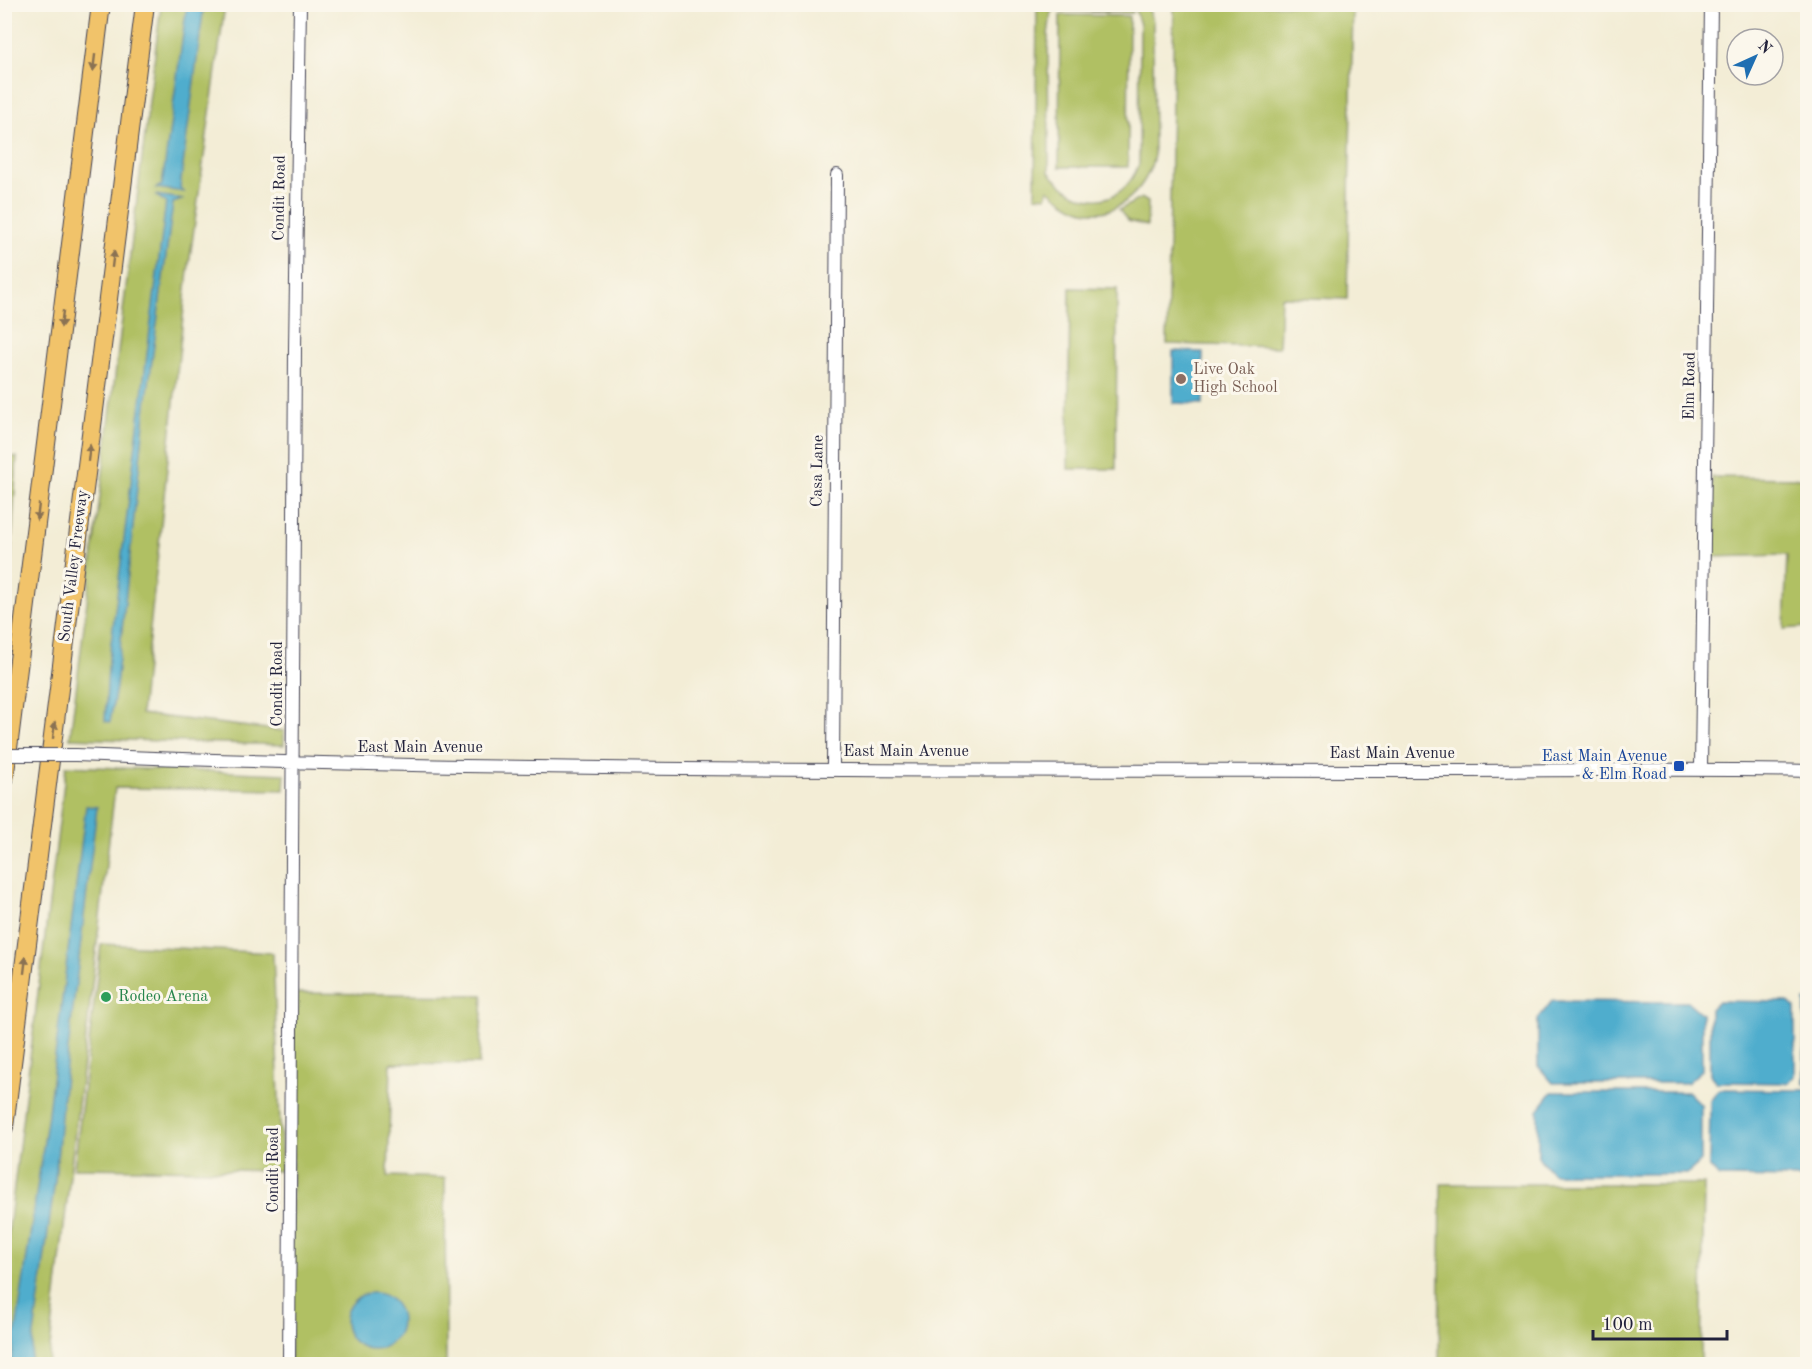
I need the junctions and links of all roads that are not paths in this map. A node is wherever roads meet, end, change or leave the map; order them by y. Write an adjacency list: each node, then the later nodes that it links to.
1 (101, 4): 11 (highway, one-way to 11)
2 (145, 4): 12 (highway, South Valley Freeway, one-way to 2)
3 (300, 4): 7 (street, Condit Road)
4 (1711, 4): 9 (street, Elm Road)
5 (837, 175): 8 (street, Casa Lane)
6 (4, 755): 7 (street, East Main Avenue, bridge)
7 (294, 764): 8 (street, East Main Avenue); 13 (street, Condit Road)
8 (833, 768): 9 (street, East Main Avenue)
9 (1701, 768): 10 (street, East Main Avenue)
10 (1808, 771)
11 (4, 780)
12 (4, 1127)
13 (289, 1365)

